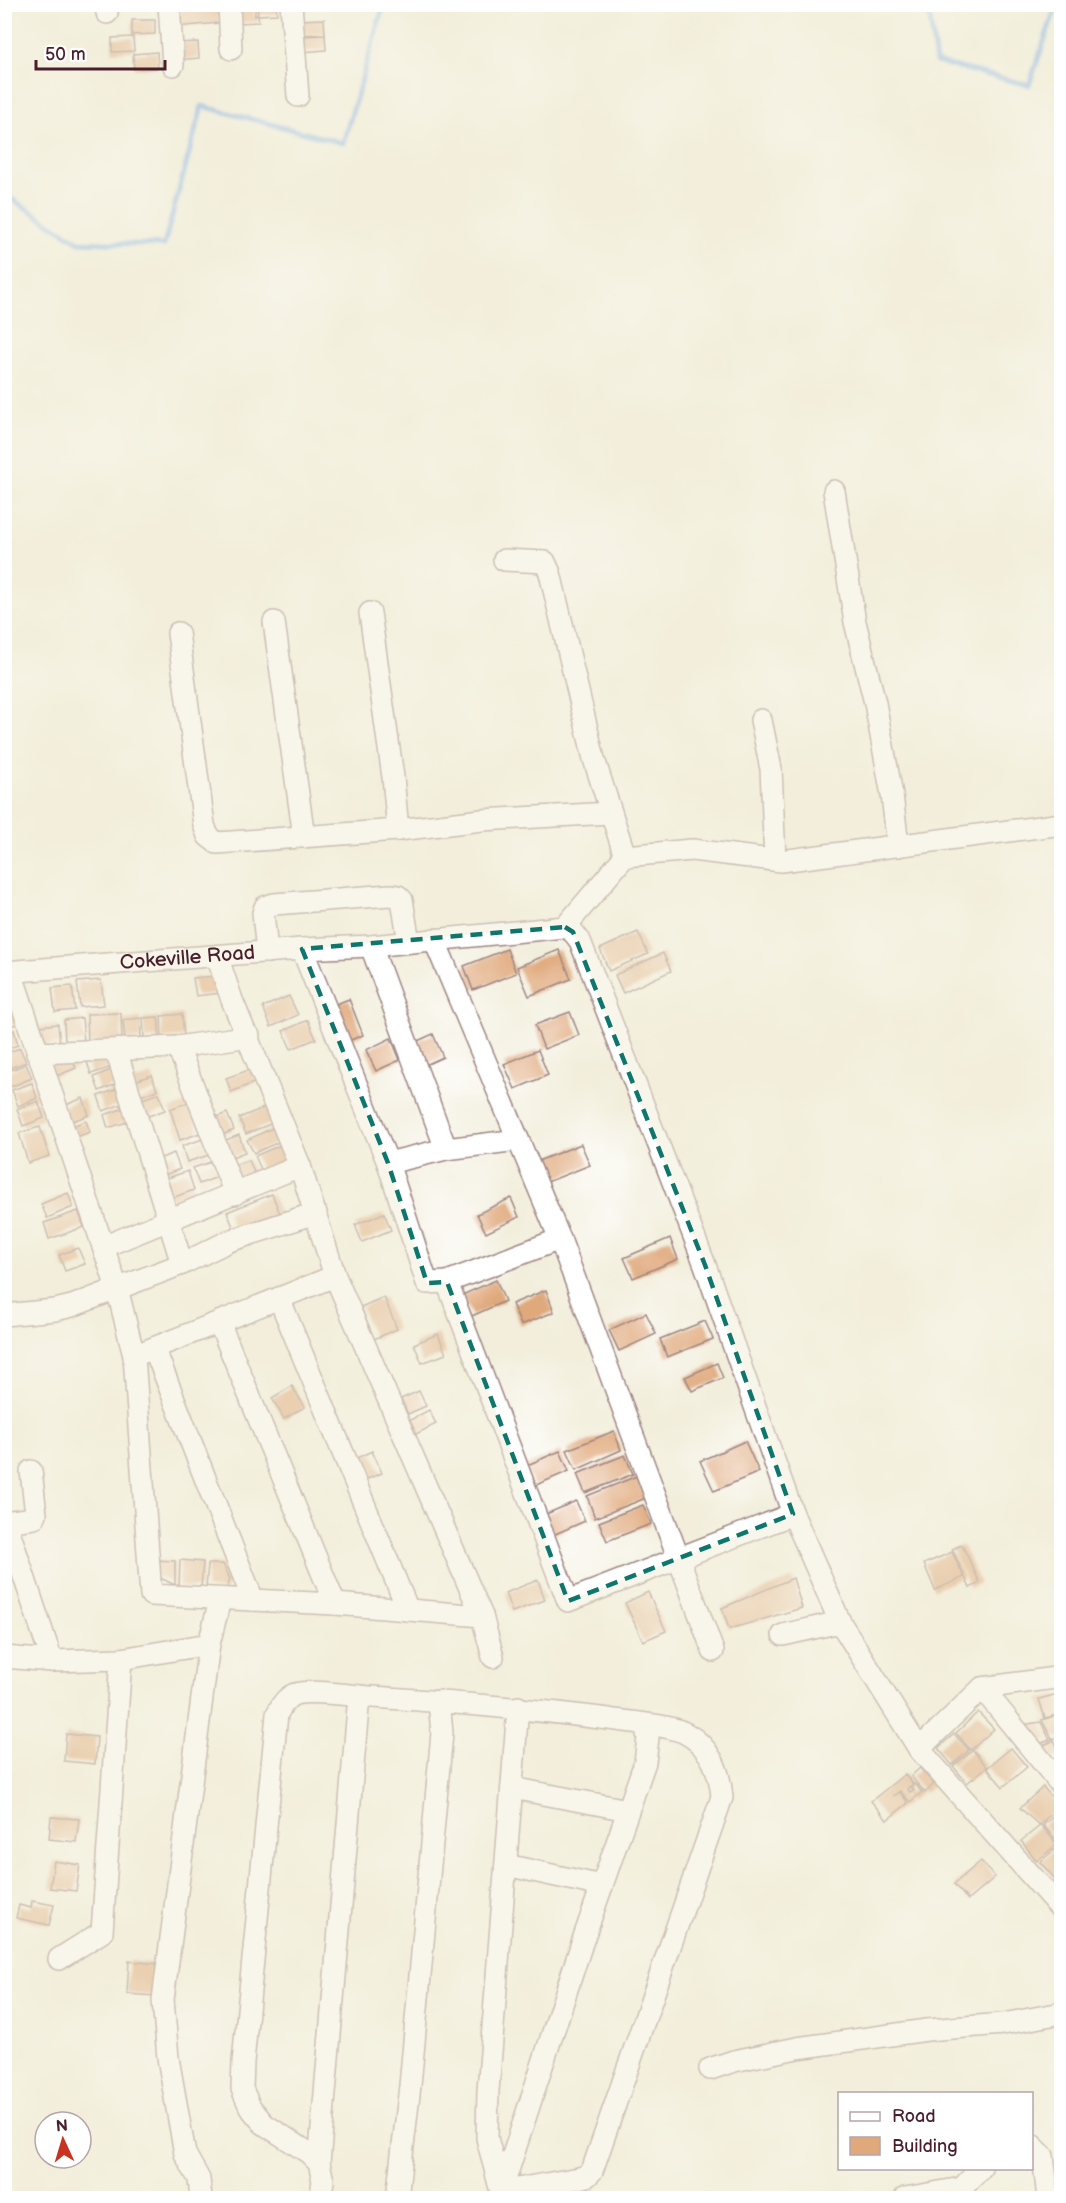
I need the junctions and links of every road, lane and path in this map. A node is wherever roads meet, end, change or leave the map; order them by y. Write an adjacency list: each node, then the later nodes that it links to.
1 (169, 4): 5 (street)
2 (229, 4): 4 (street)
3 (291, 4): 6 (street)
4 (231, 49)
5 (173, 65)
6 (298, 96)
7 (834, 491): 17 (street)
8 (504, 560): 13 (street)
9 (370, 613): 15 (street)
10 (274, 621): 16 (street)
11 (178, 633): 16 (street)
12 (761, 720): 19 (street)
13 (611, 813): 15 (street); 18 (street)
14 (1062, 824): 17 (street)
15 (398, 830): 16 (street)
16 (304, 837)
17 (898, 846): 19 (street)
18 (625, 856): 19 (street); 20 (street)
19 (775, 860)
20 (565, 927): 21 (street, Cokeville Road); 51 (street)
21 (434, 939): 22 (street, Cokeville Road); 32 (street)
22 (409, 942): 23 (street, Cokeville Road); 25 (street)
23 (371, 946): 24 (street, Cokeville Road); 33 (street)
24 (302, 949): 25 (street, Cokeville Road); 34 (street)
25 (267, 952): 26 (street, Cokeville Road)
26 (217, 956): 27 (street, Cokeville Road); 28 (street)
27 (8, 972): 31 (street)
28 (249, 1036): 29 (street); 35 (street)
29 (178, 1047): 30 (street); 36 (street)
30 (116, 1050): 31 (street); 38 (street)
31 (37, 1053): 40 (street)
32 (518, 1140): 33 (street); 39 (street)
33 (446, 1149): 34 (street)
34 (387, 1164): 43 (street)
35 (300, 1166): 36 (street); 37 (street)
36 (235, 1194): 38 (street)
37 (315, 1213): 41 (street); 42 (street)
38 (169, 1221): 40 (street); 41 (street)
39 (560, 1239): 43 (street); 53 (street)
40 (103, 1247): 44 (street)
41 (182, 1264): 44 (street)
42 (335, 1276): 45 (street); 58 (street)
43 (447, 1282): 53 (street)
44 (117, 1288): 46 (street); 49 (street)
45 (279, 1298): 47 (street); 57 (street)
46 (4, 1315)
47 (219, 1322): 48 (street); 56 (street)
48 (154, 1348): 49 (street); 55 (street)
49 (134, 1356): 54 (street)
50 (31, 1471): 52 (street)
51 (793, 1514): 53 (street); 59 (street)
52 (5, 1522): 66 (street)
53 (679, 1559): 62 (street)
54 (220, 1600): 55 (street); 61 (street)
55 (253, 1600): 56 (street)
56 (335, 1604): 57 (street)
57 (408, 1610): 58 (street)
58 (482, 1616): 64 (street)
59 (840, 1622): 60 (street); 73 (street)
60 (783, 1635)
61 (209, 1644): 65 (street); 88 (street)
62 (713, 1651)
63 (4, 1657): 66 (street)
64 (493, 1657)
65 (121, 1659): 66 (street); 80 (street)
66 (52, 1660)
67 (1062, 1677): 68 (street)
68 (982, 1688): 73 (street); 74 (street)
69 (358, 1696): 70 (street); 84 (street); 84 (street)
70 (439, 1701): 71 (street); 90 (street)
71 (518, 1707): 72 (street); 75 (street)
72 (645, 1724): 76 (street); 87 (street)
73 (919, 1749): 79 (street)
74 (1062, 1786)
75 (512, 1788): 76 (street); 77 (street)
76 (628, 1810): 78 (street)
77 (506, 1865): 78 (street); 87 (street)
78 (602, 1886): 87 (street)
79 (1062, 1910)
80 (59, 1959)
81 (1062, 2013): 82 (street)
82 (710, 2069)
83 (1033, 2146): 92 (street)
84 (319, 2163): 89 (street)
85 (980, 2170): 86 (street)
86 (963, 2193): 91 (street)
87 (500, 2195)
88 (201, 2199)
89 (320, 2199)
90 (397, 2199)
91 (905, 2199)
92 (1048, 2199)

